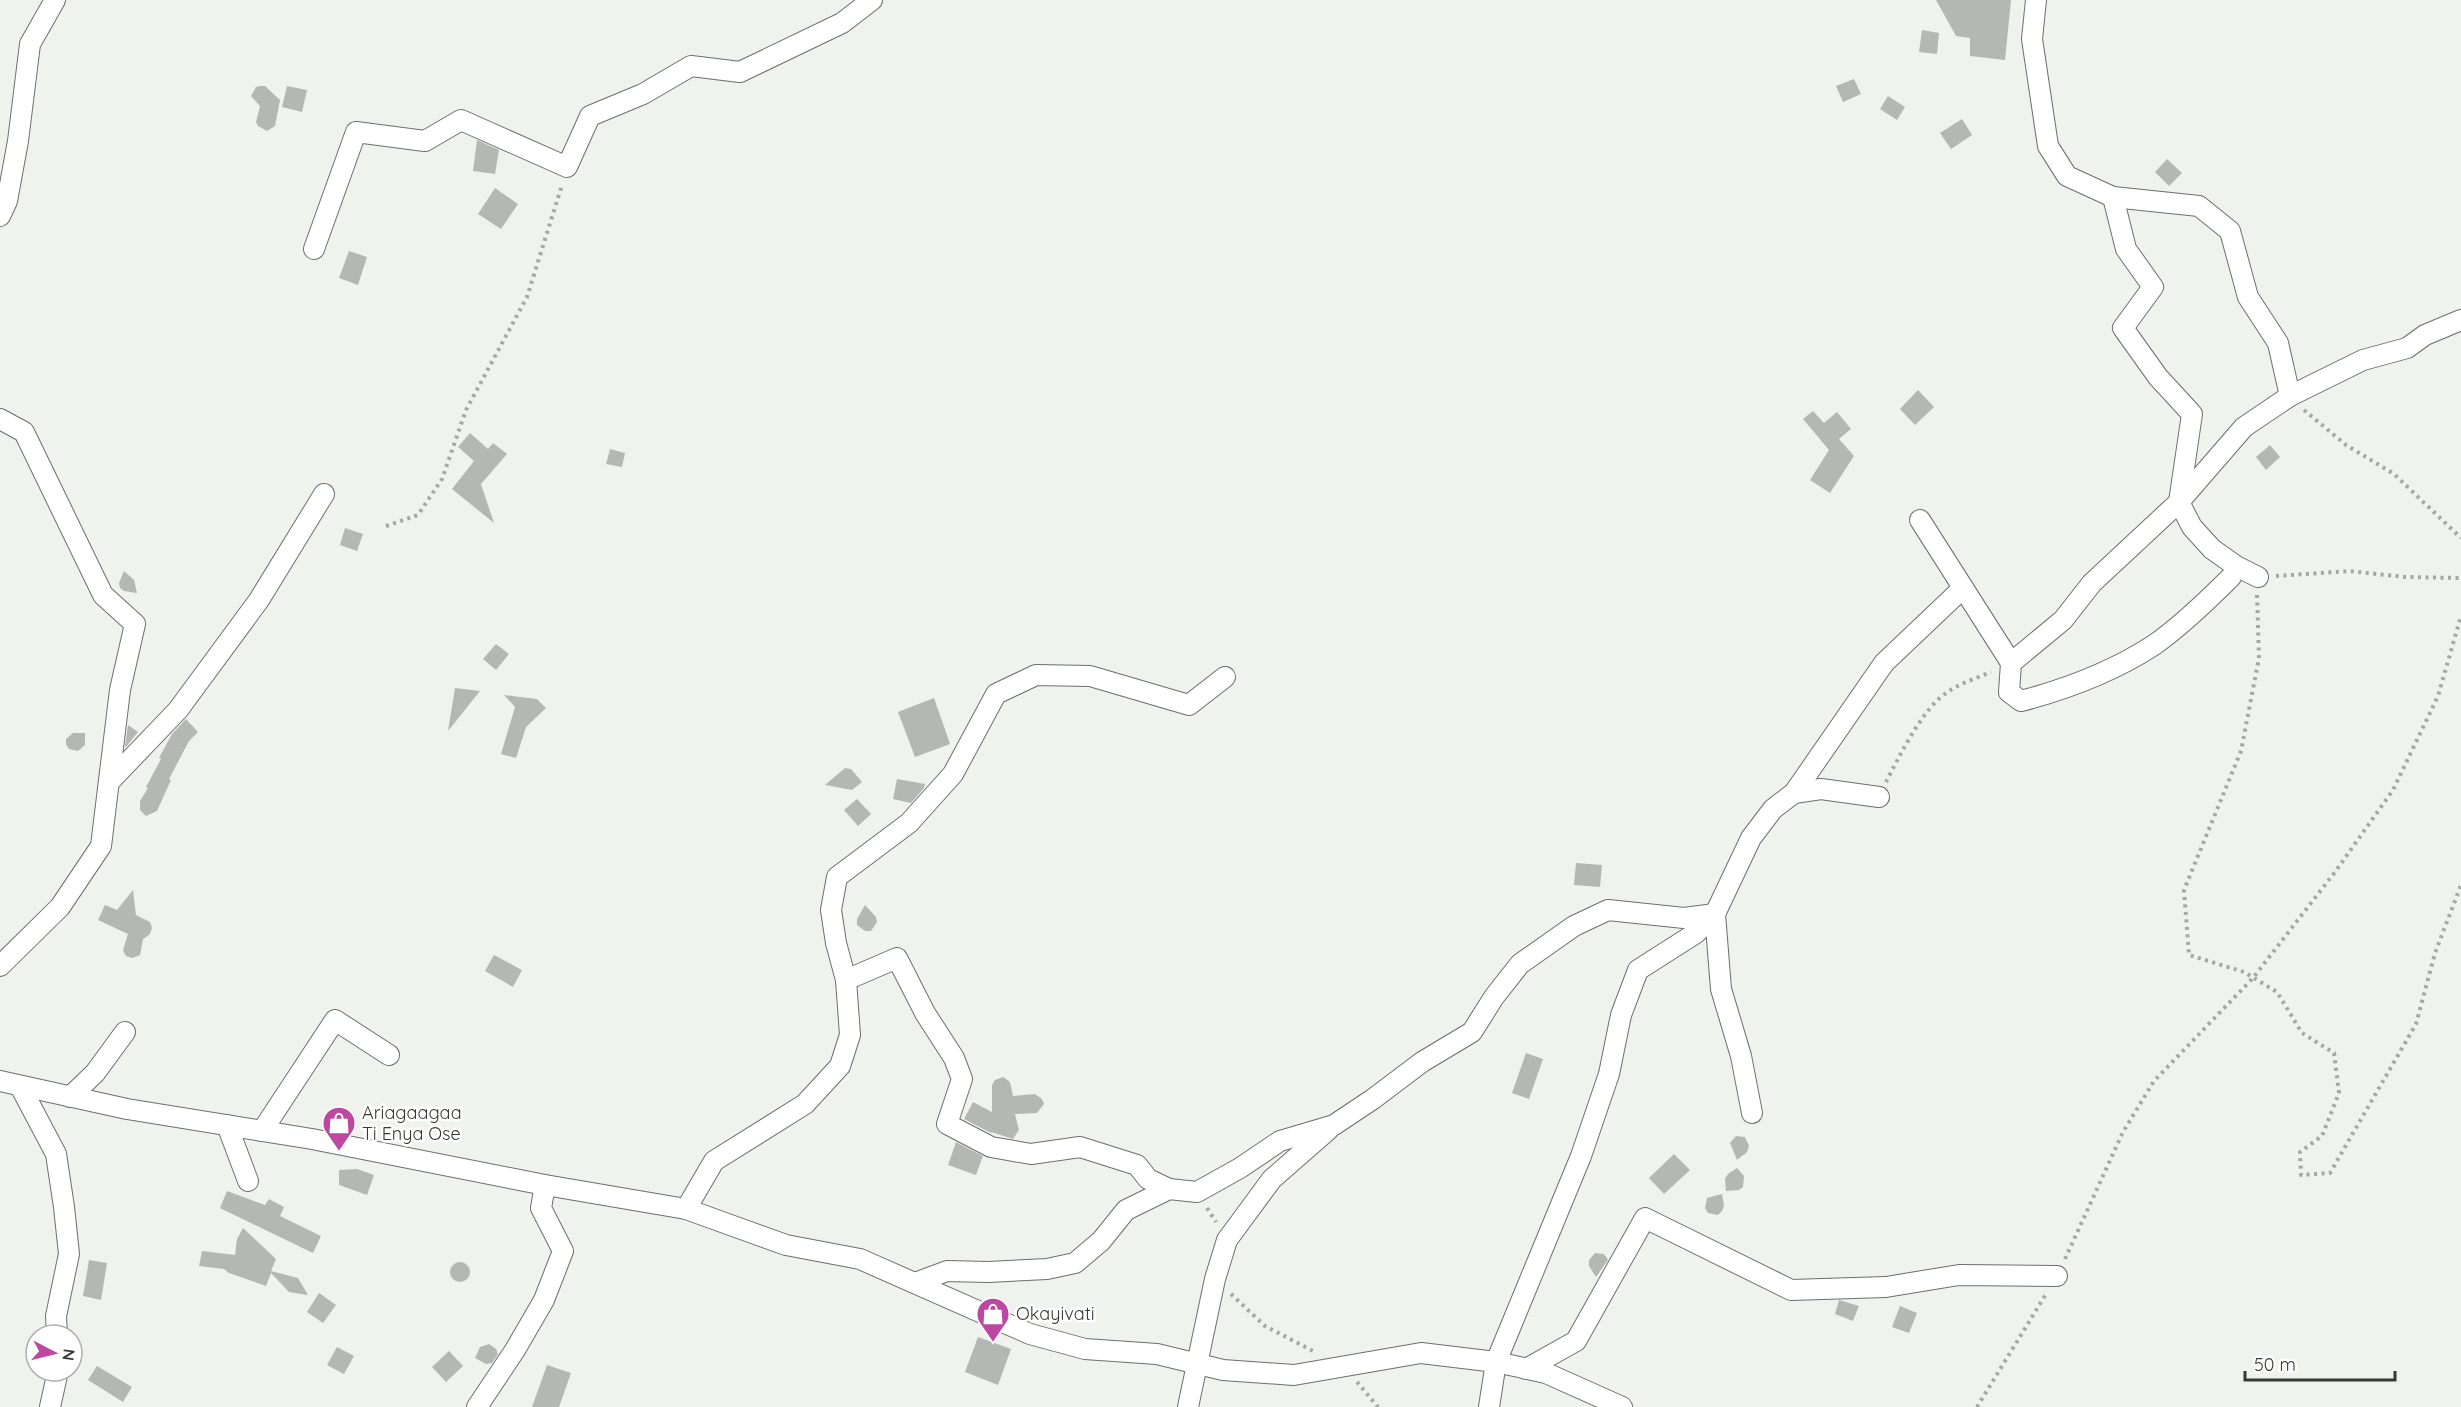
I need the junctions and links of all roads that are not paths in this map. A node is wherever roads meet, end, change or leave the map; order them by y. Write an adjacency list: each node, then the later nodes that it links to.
1 (55, 0): 5 (street)
2 (872, 0): 6 (street)
3 (2036, 0): 4 (street)
4 (2113, 197): 8 (street); 11 (street)
5 (0, 216)
6 (314, 249)
7 (2461, 320): 8 (street)
8 (2290, 396): 11 (street)
9 (0, 419): 18 (street)
10 (324, 495): 18 (street)
11 (2178, 502): 14 (street); 16 (street)
12 (1920, 520): 15 (street)
13 (2231, 577): 16 (street)
14 (2258, 577)
15 (1963, 588): 16 (street); 19 (street)
16 (2011, 663)
17 (1225, 677): 23 (street)
18 (110, 781): 22 (street)
19 (1794, 793): 20 (street); 21 (street)
20 (1879, 797)
21 (1715, 914): 29 (street); 31 (street); 40 (street)
22 (0, 966)
23 (846, 980): 35 (street); 36 (street)
24 (125, 1032): 28 (street)
25 (389, 1055): 32 (street)
26 (0, 1081): 27 (street)
27 (21, 1086): 28 (street); 39 (street)
28 (70, 1097): 30 (street)
29 (1752, 1113)
30 (226, 1125): 32 (street); 33 (street)
31 (1334, 1125): 35 (street); 41 (street)
32 (262, 1131): 34 (street)
33 (248, 1182)
34 (545, 1185): 36 (street); 45 (street)
35 (1169, 1189): 38 (street)
36 (686, 1209): 38 (street)
37 (2057, 1276): 42 (street)
38 (915, 1283): 41 (street)
39 (56, 1323)
40 (1496, 1362): 41 (street); 42 (street); 47 (street)
41 (1195, 1363): 46 (street)
42 (1526, 1369): 48 (street)
43 (55, 1383): 44 (street)
44 (50, 1407)
45 (477, 1407)
46 (1188, 1407)
47 (1489, 1407)
48 (1622, 1407)

